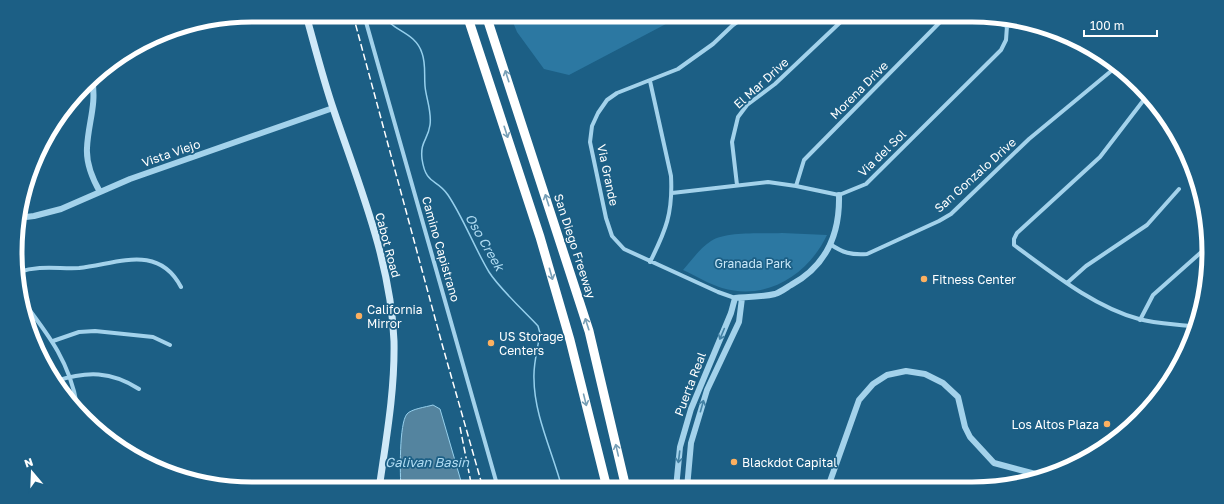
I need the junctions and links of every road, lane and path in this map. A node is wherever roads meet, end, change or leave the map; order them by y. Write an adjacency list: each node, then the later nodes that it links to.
1 (308, 22): 15 (main road, Cabot Road)
2 (366, 22): 42 (street, Camino Capistrano)
3 (469, 22): 43 (highway, one-way to 43)
4 (488, 22): 44 (highway, San Diego Freeway, one-way to 4)
5 (737, 22): 12 (street, Via Grande)
6 (841, 22): 16 (street, El Mar Drive)
7 (940, 22): 17 (street, Morena Drive)
8 (1001, 24): 10 (street)
9 (1012, 25): 10 (street)
10 (1007, 26): 21 (street, Via del Sol)
11 (1112, 70): 23 (street, San Gonzalo Drive)
12 (650, 81): 20 (street); 25 (street, Via Grande)
13 (93, 86): 19 (street)
14 (1144, 99): 27 (street)
15 (333, 108): 19 (street, Vista Viejo); 41 (main road, Cabot Road)
16 (737, 185): 17 (street); 20 (street)
17 (796, 186): 21 (street)
18 (1179, 189): 27 (street)
19 (100, 192): 22 (street, Vista Viejo)
20 (672, 193): 25 (street)
21 (839, 195): 23 (street)
22 (25, 217)
23 (830, 244): 30 (street)
24 (1202, 251): 32 (street)
25 (650, 262): 29 (street, Via Grande)
26 (23, 271): 28 (street)
27 (1067, 283): 32 (street)
28 (181, 287)
29 (735, 298): 30 (street); 45 (street, Puerta Real, one-way to 45)
30 (742, 298): 46 (street, Puerta Real, one-way to 30)
31 (29, 310): 34 (street)
32 (1140, 320): 33 (street)
33 (1190, 325)
34 (53, 341): 35 (street); 36 (street)
35 (170, 345)
36 (70, 377): 37 (street); 38 (street); 39 (street)
37 (61, 380)
38 (139, 389)
39 (76, 400)
40 (1028, 475): 47 (street)
41 (380, 482)
42 (496, 482)
43 (606, 482)
44 (625, 482)
45 (677, 482)
46 (688, 482)
47 (830, 482)

